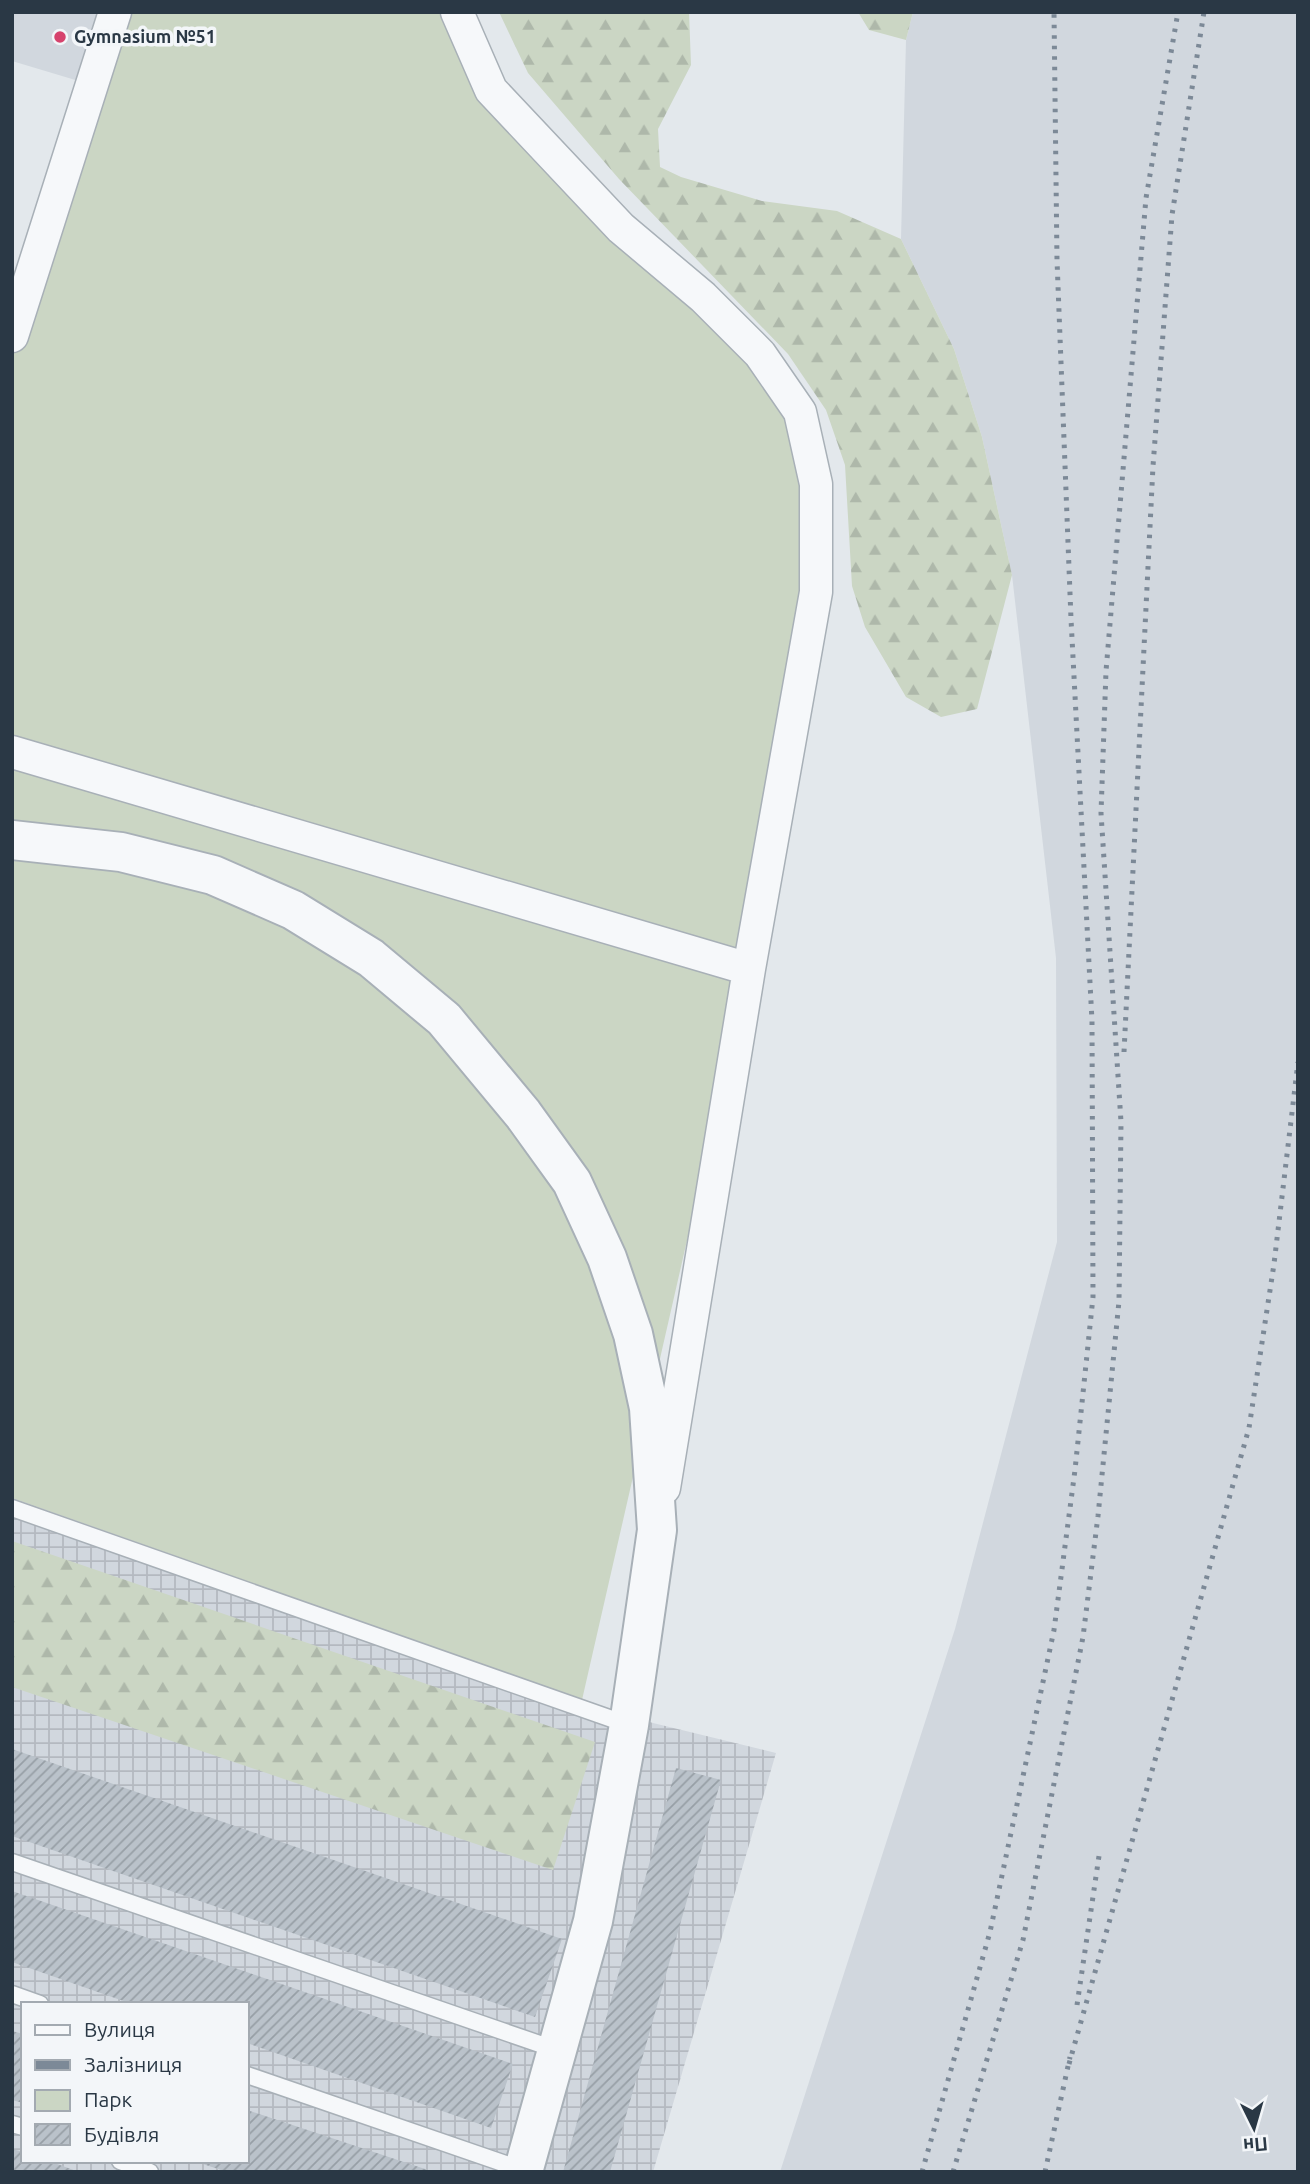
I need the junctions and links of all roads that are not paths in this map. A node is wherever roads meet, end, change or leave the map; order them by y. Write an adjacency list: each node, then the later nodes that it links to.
1 (115, 12): 3 (street)
2 (457, 12): 6 (street)
3 (12, 336)
4 (12, 752): 6 (street)
5 (12, 840): 8 (street)
6 (749, 969): 8 (street)
7 (12, 1508): 9 (lane)
8 (657, 1530): 9 (street)
9 (629, 1725): 13 (street)
10 (12, 1863): 13 (lane)
11 (12, 1994): 12 (lane)
12 (34, 2002)
13 (557, 2050): 16 (street)
14 (248, 2075): 16 (lane)
15 (125, 2163): 17 (lane)
16 (523, 2171)
17 (150, 2172)

